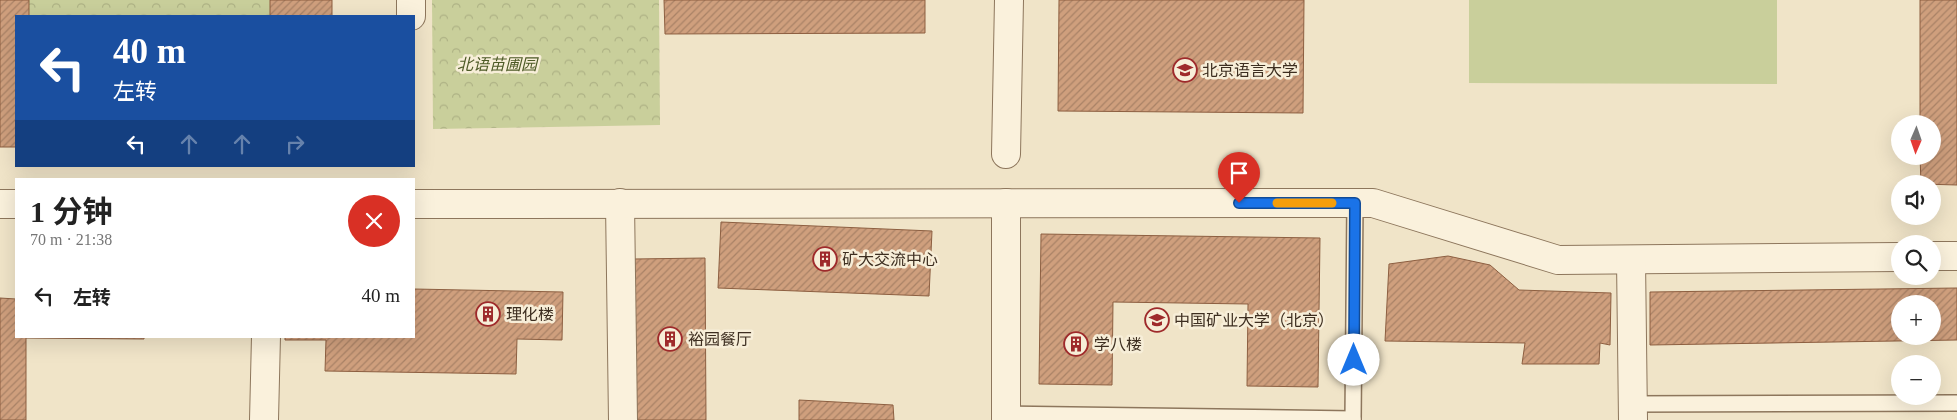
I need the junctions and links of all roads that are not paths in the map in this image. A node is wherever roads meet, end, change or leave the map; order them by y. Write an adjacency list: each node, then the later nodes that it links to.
1 (411, 0): 3 (street)
2 (1009, 0): 4 (street)
3 (411, 15)
4 (1006, 154)
5 (620, 203): 6 (street); 10 (street); 20 (street)
6 (1006, 203): 7 (street); 18 (street)
7 (1355, 203): 14 (street); 21 (lane)
8 (0, 204): 9 (street)
9 (15, 204)
10 (415, 204)
11 (1941, 256): 12 (street)
12 (1957, 256)
13 (1891, 257): 14 (street)
14 (1632, 260): 17 (street)
15 (266, 338): 19 (street)
16 (1957, 402): 17 (lane)
17 (1633, 412)
18 (1006, 417): 21 (lane)
19 (264, 420)
20 (623, 420)
21 (1353, 420)

